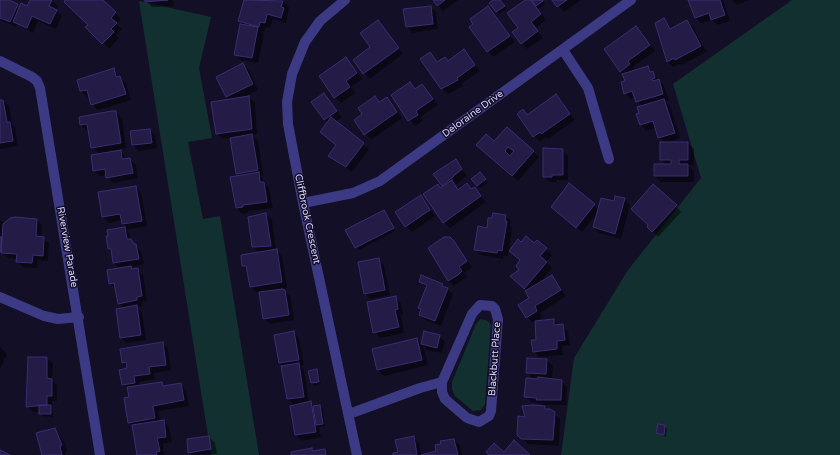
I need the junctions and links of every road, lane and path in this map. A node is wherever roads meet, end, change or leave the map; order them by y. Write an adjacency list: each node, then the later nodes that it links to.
1 (345, 0): 6 (street, Cliffbrook Crescent)
2 (631, 0): 3 (street, Deloraine Drive)
3 (563, 50): 5 (street); 6 (street, Deloraine Drive)
4 (0, 61): 8 (street, Riverview Parade)
5 (609, 159)
6 (304, 203): 10 (street, Cliffbrook Crescent)
7 (0, 296): 8 (street)
8 (79, 317): 11 (street, Riverview Parade)
9 (442, 382): 9 (street, Blackbutt Place); 10 (street)
10 (349, 414): 12 (street, Cliffbrook Crescent)
11 (100, 455)
12 (358, 455)

